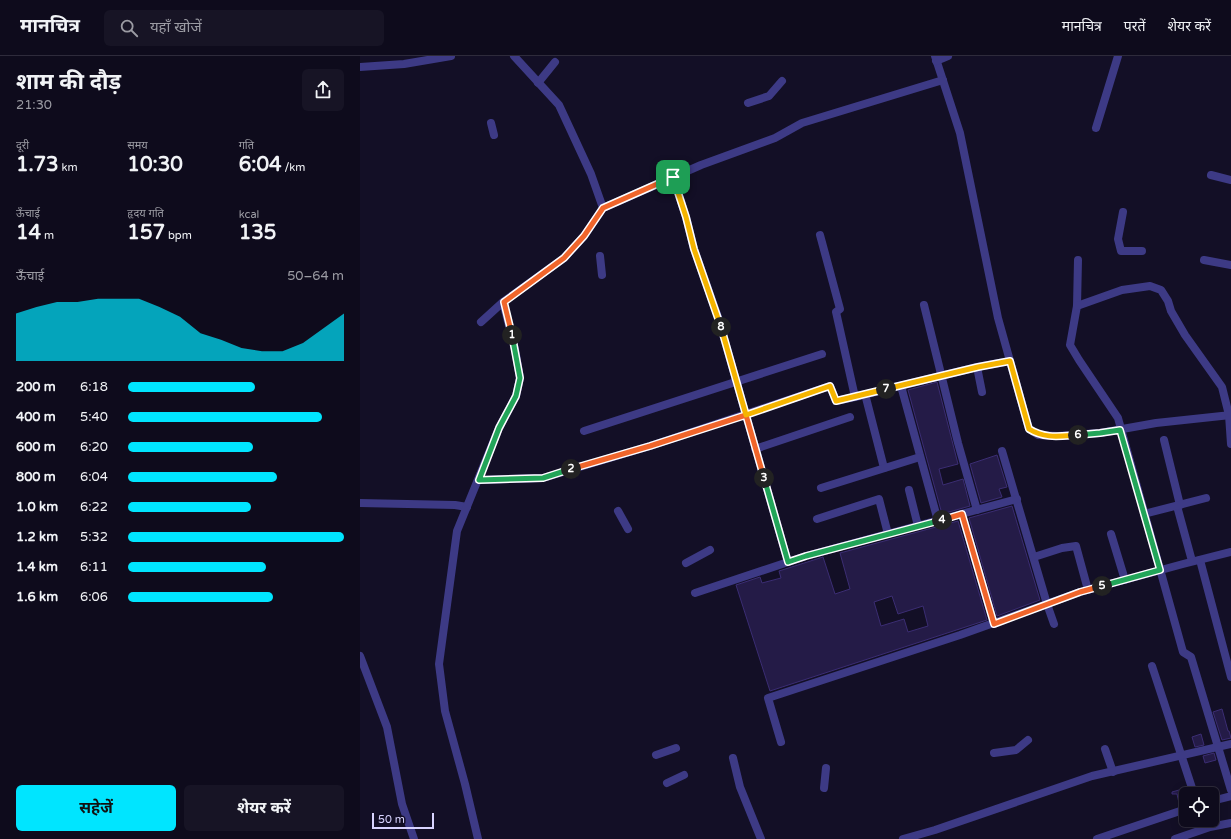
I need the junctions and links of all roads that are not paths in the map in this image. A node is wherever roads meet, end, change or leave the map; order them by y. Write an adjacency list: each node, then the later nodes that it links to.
1 (451, 56): 7 (street)
2 (514, 56): 10 (street)
3 (948, 56): 5 (street)
4 (1118, 56): 13 (street)
5 (936, 58): 8 (street)
6 (555, 62): 10 (street)
7 (360, 67)
8 (943, 80): 16 (street); 32 (street)
9 (782, 81): 11 (street)
10 (538, 83): 18 (street)
11 (748, 103)
12 (491, 123): 14 (street)
13 (1096, 128)
14 (494, 135)
15 (1210, 175): 17 (street)
16 (673, 177): 18 (street); 35 (street)
17 (1231, 180)
18 (603, 208): 27 (street)
19 (1123, 212): 21 (street)
20 (820, 235): 39 (street)
21 (1142, 251)
22 (600, 256): 26 (street)
23 (1078, 260): 29 (street)
24 (1204, 260): 25 (street)
25 (1231, 265)
26 (602, 275)
27 (504, 302): 30 (street); 51 (street)
28 (924, 305): 34 (street)
29 (1077, 306): 41 (street); 43 (street)
30 (482, 322)
31 (822, 354): 35 (street)
32 (1010, 361): 33 (street); 43 (street)
33 (978, 367): 34 (street); 37 (street)
34 (941, 376): 36 (street); 59 (street)
35 (736, 382): 40 (street); 44 (street)
36 (901, 386): 38 (street); 49 (street)
37 (982, 392)
38 (865, 394): 39 (street); 50 (street)
39 (855, 397): 40 (street)
40 (746, 415): 47 (street); 51 (street)
41 (1230, 415): 43 (street); 46 (street)
42 (850, 417): 47 (street)
43 (1120, 430): 62 (street)
44 (584, 431)
45 (1164, 440): 57 (street)
46 (1231, 444)
47 (755, 449): 73 (street)
48 (1002, 451): 55 (street)
49 (920, 456): 50 (street); 64 (street)
50 (884, 468): 52 (street)
51 (479, 480): 58 (street)
52 (821, 488)
53 (909, 490): 65 (street)
54 (1206, 498): 57 (street)
55 (1017, 499): 59 (street); 71 (street)
56 (360, 503): 58 (street)
57 (1178, 505): 62 (street); 72 (street)
58 (467, 507): 108 (street)
59 (977, 510): 61 (street)
60 (618, 511): 66 (street)
61 (962, 514): 64 (street); 80 (street)
62 (1144, 514): 75 (street)
63 (817, 519): 67 (street)
64 (938, 521): 65 (street)
65 (918, 526): 67 (street)
66 (628, 530)
67 (888, 534): 73 (street)
68 (1111, 534): 76 (street)
69 (710, 550): 74 (street)
70 (1231, 552): 72 (street)
71 (1034, 557): 77 (street); 79 (street)
72 (1196, 561): 75 (street); 84 (street)
73 (788, 562): 78 (street)
74 (686, 563)
75 (1160, 570): 76 (street); 89 (street)
76 (1125, 580): 77 (street)
77 (1088, 590): 79 (street)
78 (695, 593)
79 (1047, 604): 80 (street); 81 (street)
80 (994, 624): 87 (street)
81 (1054, 624)
82 (360, 656): 107 (street)
83 (1152, 666): 94 (street)
84 (1230, 667): 85 (street)
85 (1231, 676)
86 (1028, 740): 92 (street)
87 (781, 742)
88 (1231, 744): 89 (street)
89 (1219, 747): 94 (street); 102 (street)
90 (676, 748): 93 (street)
91 (1105, 750): 97 (street)
92 (994, 753)
93 (656, 755)
94 (1181, 756): 97 (street); 100 (street)
95 (734, 758): 109 (street)
96 (826, 768): 101 (street)
97 (1113, 772): 110 (street)
98 (684, 775): 99 (street)
99 (666, 782)
100 (1192, 787)
101 (824, 788)
102 (1231, 790)
103 (1231, 796): 104 (street)
104 (1219, 799)
105 (1179, 811): 111 (street)
106 (1231, 823): 112 (street)
107 (414, 839)
108 (478, 839)
109 (761, 839)
110 (903, 839)
111 (1097, 839)
112 (1174, 839)

